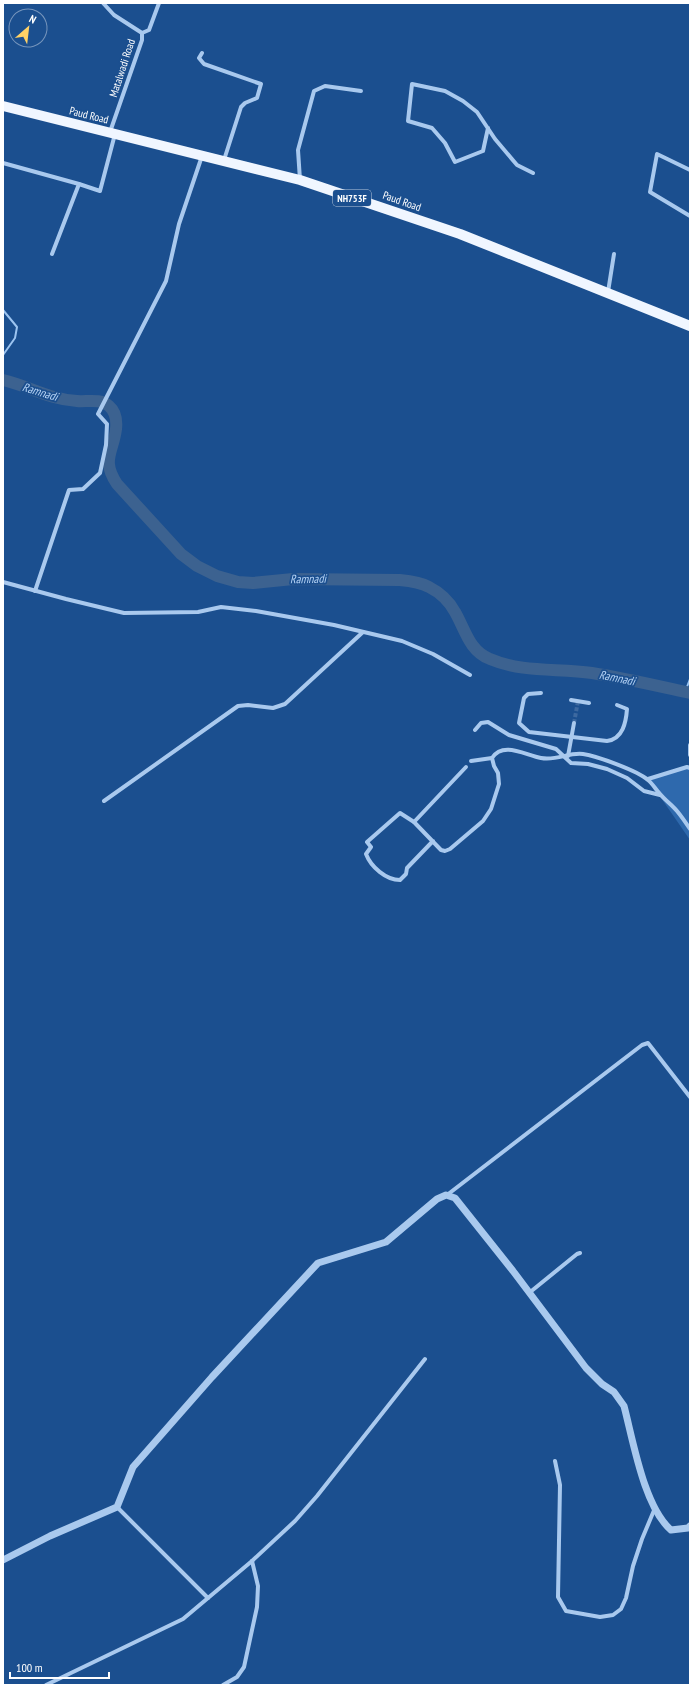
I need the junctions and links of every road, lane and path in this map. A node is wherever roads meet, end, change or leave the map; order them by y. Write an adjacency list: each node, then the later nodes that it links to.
1 (103, 3): 3 (street, Matalwadi Road)
2 (159, 3): 3 (street)
3 (142, 33): 8 (street, Matalwadi Road)
4 (202, 53): 10 (street)
5 (360, 91): 14 (street)
6 (3, 106): 8 (main road, Paud Road / NH753F)
7 (488, 128): 7 (street); 13 (street)
8 (112, 133): 9 (main road, Paud Road / NH753F); 15 (street, Matalwadi Road)
9 (202, 154): 10 (main road, Paud Road / NH753F); 22 (street)
10 (224, 160): 14 (main road, Paud Road / NH753F)
11 (3, 163): 15 (street)
12 (690, 170): 16 (street)
13 (533, 173)
14 (300, 180): 19 (main road, Paud Road / NH753F)
15 (79, 184): 17 (street)
16 (690, 216)
17 (52, 254)
18 (614, 254): 19 (street)
19 (608, 293): 20 (main road, Paud Road / NH753F)
20 (690, 326)
21 (3, 582): 22 (street)
22 (35, 591): 23 (street)
23 (363, 632): 24 (street); 41 (street)
24 (470, 676)
25 (541, 693): 31 (street)
26 (571, 700): 27 (street)
27 (590, 703)
28 (617, 705): 31 (street)
29 (574, 722): 31 (street)
30 (475, 730): 34 (street)
31 (572, 737): 34 (street)
32 (690, 745): 33 (street)
33 (690, 755)
34 (566, 756): 35 (street); 39 (street); 40 (street)
35 (492, 758): 36 (street); 44 (street)
36 (471, 761)
37 (466, 767): 42 (street)
38 (690, 768): 39 (street)
39 (648, 779): 40 (street)
40 (660, 795): 43 (street)
41 (104, 801)
42 (414, 822): 44 (street); 44 (street)
43 (690, 828)
44 (433, 841)
45 (690, 1097): 46 (street)
46 (446, 1195): 48 (street); 51 (street)
47 (580, 1253): 48 (street)
48 (529, 1293): 52 (street)
49 (425, 1359): 55 (street)
50 (554, 1461): 52 (street)
51 (117, 1507): 54 (street); 56 (street)
52 (656, 1508): 53 (street)
53 (690, 1526)
54 (3, 1560)
55 (252, 1561): 56 (street); 58 (street)
56 (208, 1598): 57 (street)
57 (46, 1685)
58 (224, 1685)

